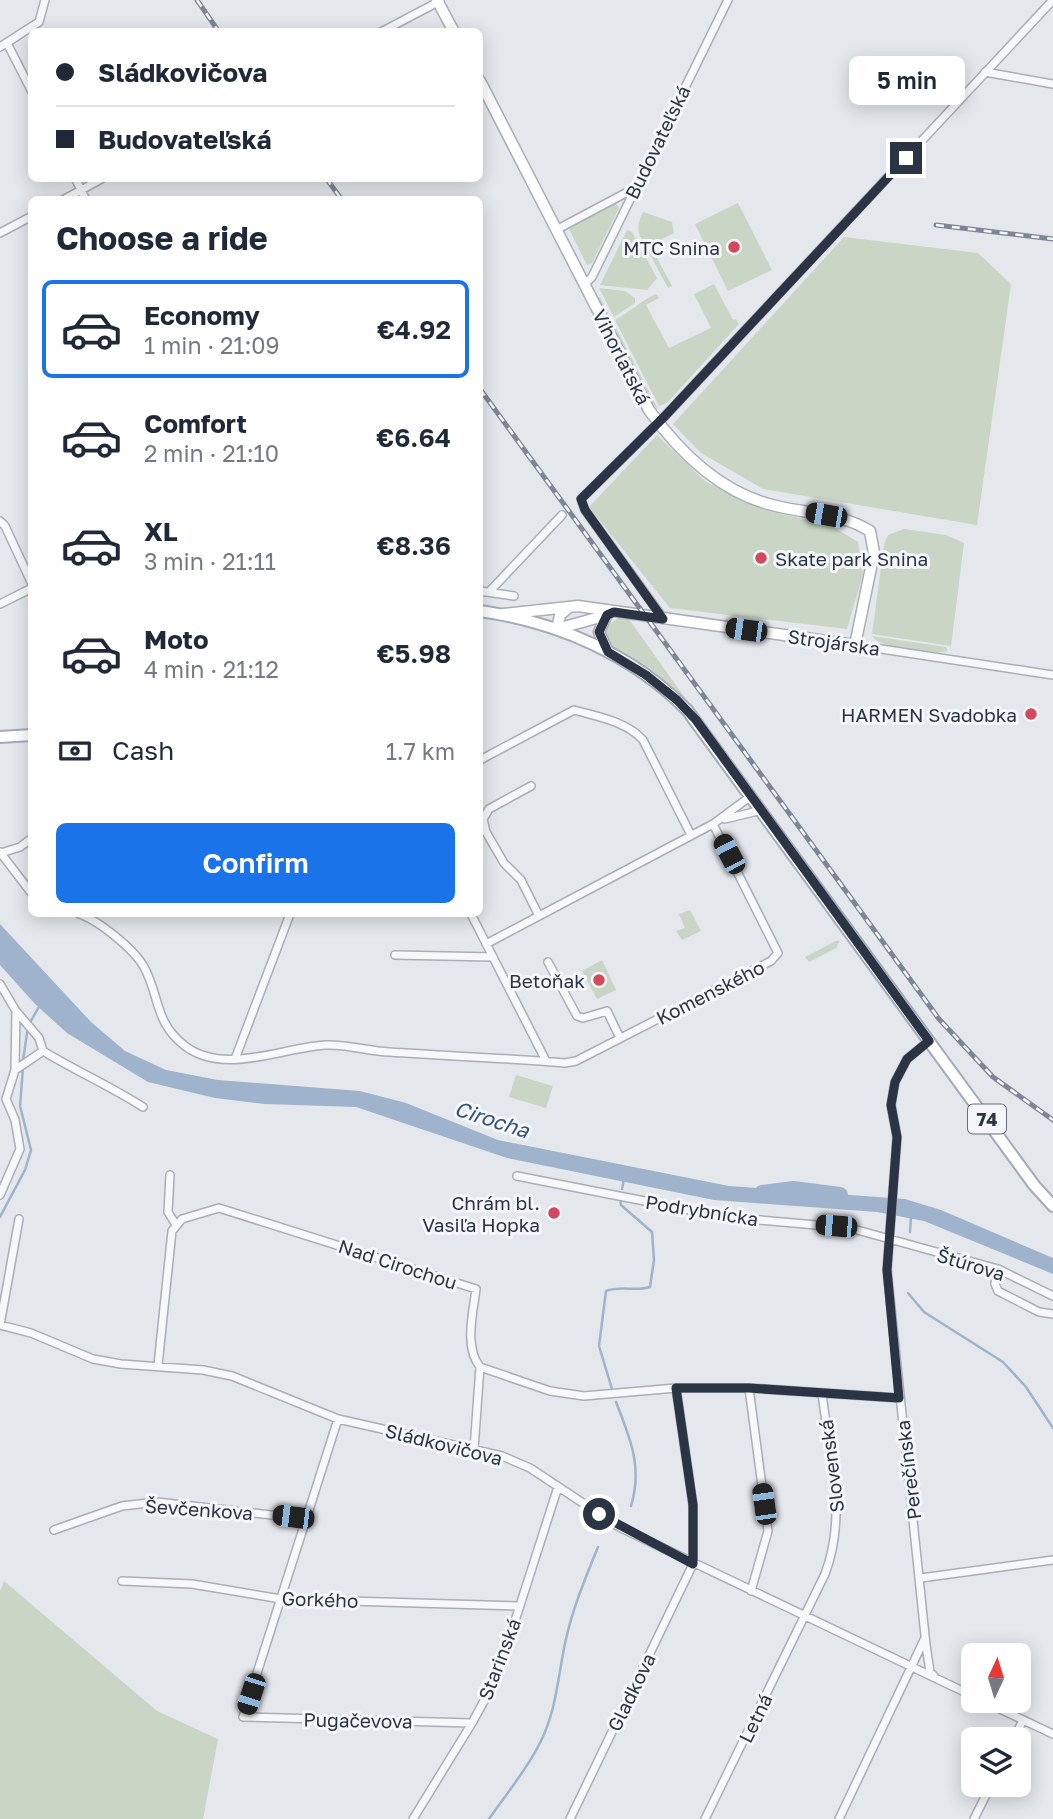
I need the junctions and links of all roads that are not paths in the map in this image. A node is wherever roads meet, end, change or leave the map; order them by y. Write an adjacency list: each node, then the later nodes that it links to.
1 (45, 0): 5 (street)
2 (728, 0): 16 (street, Budovateľská)
3 (1053, 0): 10 (street)
4 (439, 1): 6 (street); 7 (main road)
5 (30, 28)
6 (389, 28)
7 (452, 28)
8 (28, 29): 9 (street)
9 (4, 45): 12 (street)
10 (985, 72): 11 (street); 24 (street)
11 (1053, 83)
12 (28, 85)
13 (483, 88): 21 (main road, Vihorlatská)
14 (77, 182): 17 (street)
15 (96, 182): 17 (street)
16 (635, 187): 21 (street); 23 (street, Budovateľská)
17 (81, 190): 18 (street); 19 (street)
18 (70, 196)
19 (84, 196)
20 (28, 218): 22 (street)
21 (556, 230): 23 (main road, Vihorlatská)
22 (0, 233)
23 (585, 284): 24 (main road, Vihorlatská)
24 (658, 423): 37 (street); 39 (main road, Vihorlatská)
25 (562, 515): 30 (street)
26 (0, 521): 27 (street)
27 (28, 577)
28 (28, 588): 32 (street)
29 (483, 591): 30 (street)
30 (489, 592): 31 (street)
31 (514, 596)
32 (0, 604)
33 (568, 608): 35 (main road, Strojárska); 36 (main road, Strojárska); 38 (main road)
34 (483, 611): 36 (main road, Strojárska / 74)
35 (611, 613): 37 (main road, Strojárska); 38 (main road, Strojárska); 40 (main road)
36 (503, 614): 38 (main road, Strojárska / 74)
37 (663, 619): 39 (main road, Strojárska)
38 (557, 629): 40 (main road, 74)
39 (855, 645): 41 (street, Strojárska)
40 (608, 652): 46 (main road, 74)
41 (1053, 675)
42 (28, 735): 43 (main road)
43 (0, 737)
44 (483, 758): 49 (street)
45 (531, 786): 53 (street)
46 (752, 796): 47 (main road, 74); 48 (street)
47 (762, 810): 48 (street); 64 (main road, 74)
48 (717, 822): 49 (street); 63 (street, Komenského)
49 (691, 835): 53 (street)
50 (28, 841): 51 (street)
51 (1, 853): 52 (street)
52 (28, 889)
53 (539, 916): 57 (street)
54 (85, 917): 67 (street, Komenského)
55 (289, 917): 67 (street)
56 (472, 917): 57 (street)
57 (486, 944): 59 (street)
58 (395, 955): 59 (street)
59 (493, 957): 66 (street)
60 (548, 962): 63 (street)
61 (0, 984): 62 (street)
62 (16, 1011): 65 (street); 70 (street)
63 (620, 1038): 69 (street, Komenského)
64 (929, 1041): 76 (main road, 74); 79 (street, Perečínska)
65 (43, 1051): 70 (street); 72 (street)
66 (541, 1052): 68 (street); 69 (street)
67 (236, 1059): 68 (street, Komenského)
68 (534, 1061): 69 (street, Komenského)
69 (546, 1061)
70 (16, 1069): 71 (street)
71 (3, 1101): 75 (street)
72 (143, 1107)
73 (170, 1175): 78 (street)
74 (517, 1176): 79 (street, Podrybnícka)
75 (0, 1195)
76 (1053, 1206)
77 (19, 1219): 83 (street)
78 (176, 1225): 84 (street); 85 (street, Nad Cirochou)
79 (887, 1236): 80 (street, Štúrova); 89 (street, Perečínska)
80 (998, 1269): 81 (street, Štúrova); 82 (street)
81 (1053, 1296)
82 (1053, 1314)
83 (0, 1325): 84 (street, Sládkovičova)
84 (158, 1366): 90 (street, Sládkovičova)
85 (480, 1367): 86 (street); 91 (street)
86 (676, 1388): 87 (street); 96 (street)
87 (749, 1388): 88 (street); 99 (street)
88 (822, 1393): 89 (street); 102 (street, Slovenská)
89 (899, 1398): 97 (street, Perečínska)
90 (338, 1419): 91 (street, Sládkovičova); 93 (street)
91 (474, 1449): 92 (street, Sládkovičova)
92 (558, 1487): 96 (street, Sládkovičova); 101 (street, Starinská)
93 (306, 1519): 94 (street, Ševčenkova); 100 (street)
94 (54, 1530)
95 (1053, 1560): 97 (street)
96 (693, 1564): 99 (street, Sládkovičova); 116 (street, Gladkova)
97 (921, 1578): 103 (street, Perečínska)
98 (122, 1581): 100 (street, Gorkého)
99 (751, 1591): 102 (street, Sládkovičova)
100 (281, 1599): 101 (street, Gorkého); 111 (street, Pugačevova)
101 (519, 1606): 111 (street, Starinská)
102 (804, 1617): 106 (street, Sládkovičova); 117 (street, Letná)
103 (926, 1629): 104 (street, Perečínska); 105 (street, Perečínska); 106 (street, Perečínska)
104 (931, 1648): 105 (street, Perečínska); 107 (street, Perečínska)
105 (928, 1660): 106 (street); 107 (street, Perečínska)
106 (914, 1664): 107 (street, Sládkovičova); 118 (street, Perečínska)
107 (938, 1680): 108 (street, Sládkovičova)
108 (961, 1691)
109 (1008, 1713): 110 (street)
110 (1023, 1720): 112 (street); 113 (street)
111 (472, 1723): 115 (street, Starinská)
112 (1020, 1727)
113 (1053, 1734)
114 (984, 1797): 119 (street)
115 (413, 1819)
116 (570, 1819)
117 (705, 1819)
118 (839, 1819)
119 (974, 1819)

